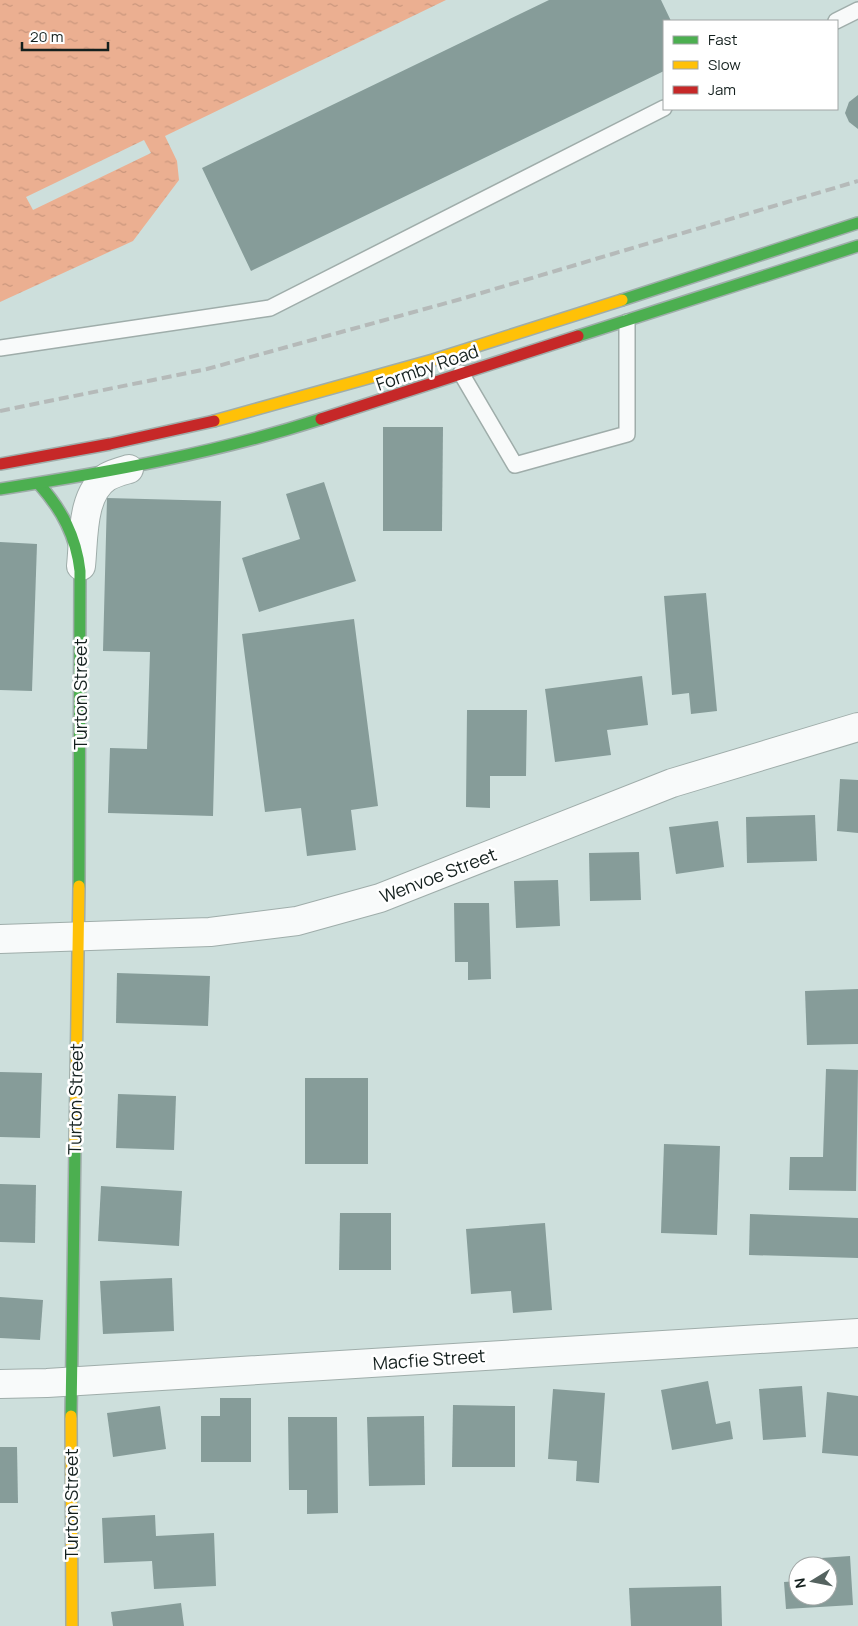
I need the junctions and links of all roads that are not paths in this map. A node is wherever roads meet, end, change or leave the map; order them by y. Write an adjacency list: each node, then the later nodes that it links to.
1 (858, 10): 2 (lane)
2 (838, 20)
3 (663, 109): 7 (lane)
4 (858, 223): 9 (main road, Formby Road)
5 (858, 246): 6 (main road, Formby Road)
6 (627, 322): 8 (main road, Formby Road); 8 (lane)
7 (0, 348)
8 (461, 373): 10 (main road, Formby Road)
9 (0, 464)
10 (131, 468): 11 (main road, Formby Road); 13 (street, Turton Street)
11 (39, 484): 12 (main road, Formby Road); 13 (main road, Turton Street)
12 (0, 490)
13 (80, 571): 15 (main road, Turton Street)
14 (858, 727): 15 (street, Wenvoe Street)
15 (79, 938): 16 (street, Wenvoe Street); 18 (main road, Turton Street)
16 (0, 939)
17 (858, 1333): 18 (street, Macfie Street)
18 (71, 1381): 19 (street, Macfie Street); 20 (main road, Turton Street)
19 (0, 1384)
20 (72, 1626)

